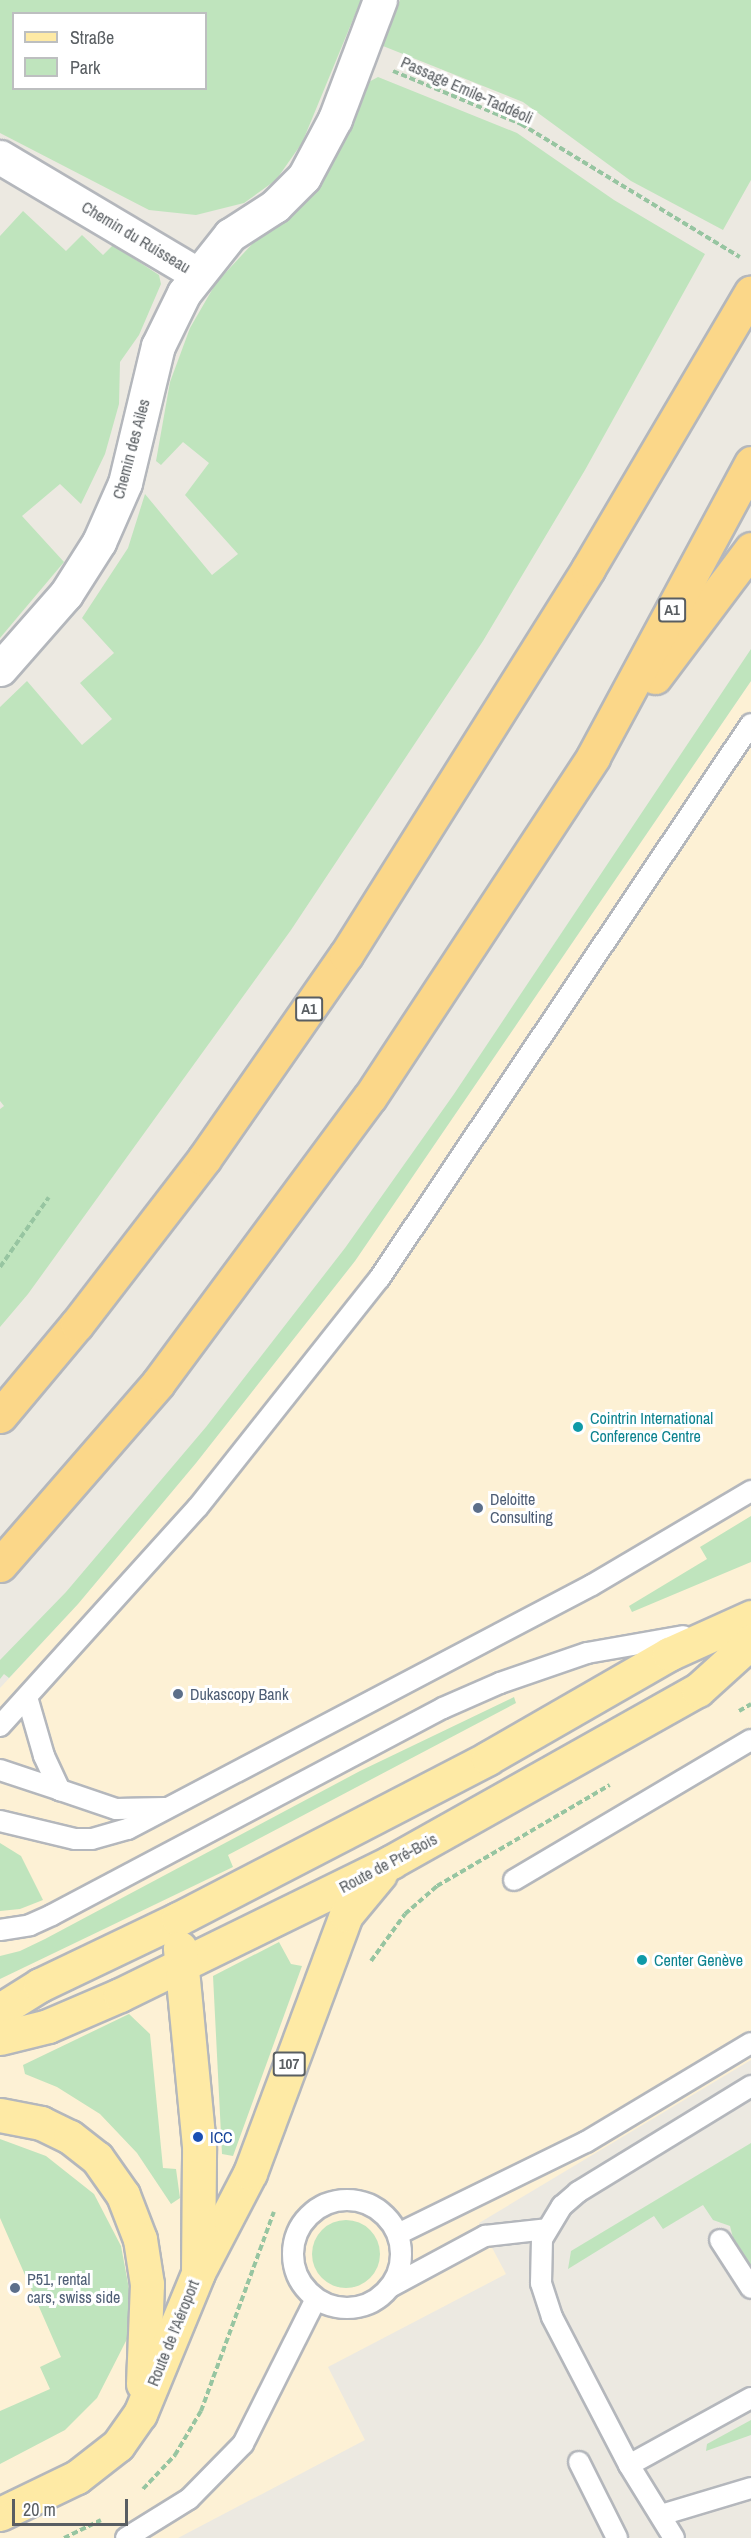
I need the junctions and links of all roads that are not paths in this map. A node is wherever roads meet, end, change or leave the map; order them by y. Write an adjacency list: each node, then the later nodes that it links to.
1 (380, 0): 3 (street, Chemin du Ruisseau)
2 (0, 157): 3 (street, Chemin du Ruisseau)
3 (197, 274): 7 (street, Chemin des Ailes)
4 (751, 292): 10 (highway, A1)
5 (751, 463): 9 (highway, A1)
6 (751, 549): 9 (highway)
7 (0, 669)
8 (751, 724): 16 (lane)
9 (593, 757): 12 (highway, A1)
10 (0, 1416)
11 (751, 1491): 21 (lane)
12 (0, 1565)
13 (751, 1617): 14 (main road)
14 (720, 1629): 25 (main road); 26 (lane)
15 (751, 1642): 23 (main road, Route de Pré-Bois / 107)
16 (27, 1697): 17 (lane); 20 (lane)
17 (0, 1726)
18 (751, 1740): 24 (lane)
19 (0, 1770): 20 (lane)
20 (60, 1790): 21 (lane)
21 (171, 1808): 22 (lane)
22 (0, 1821)
23 (391, 1862): 27 (main road, Route de Pré-Bois); 36 (main road, 107)
24 (514, 1880)
25 (178, 1919): 27 (main road, 107); 28 (main road)
26 (0, 1930)
27 (181, 1968): 29 (main road, Route de Pré-Bois); 36 (main road, Route de l'Aéroport / 107)
28 (0, 2010)
29 (0, 2038)
30 (751, 2043): 34 (lane)
31 (751, 2086): 33 (lane)
32 (0, 2115): 41 (main road)
33 (547, 2229): 37 (lane); 43 (lane)
34 (398, 2234): 37 (lane); 39 (lane)
35 (720, 2240): 38 (lane)
36 (198, 2273): 41 (main road, Route de l'Aéroport / 107)
37 (392, 2286): 39 (lane)
38 (751, 2288)
39 (316, 2299): 47 (lane)
40 (751, 2398): 43 (lane)
41 (141, 2414): 45 (main road, Route de l'Aéroport / 107)
42 (579, 2462): 48 (lane)
43 (629, 2465): 46 (lane)
44 (751, 2488): 46 (lane)
45 (0, 2514)
46 (661, 2515): 49 (lane)
47 (126, 2538)
48 (617, 2538)
49 (674, 2538)

